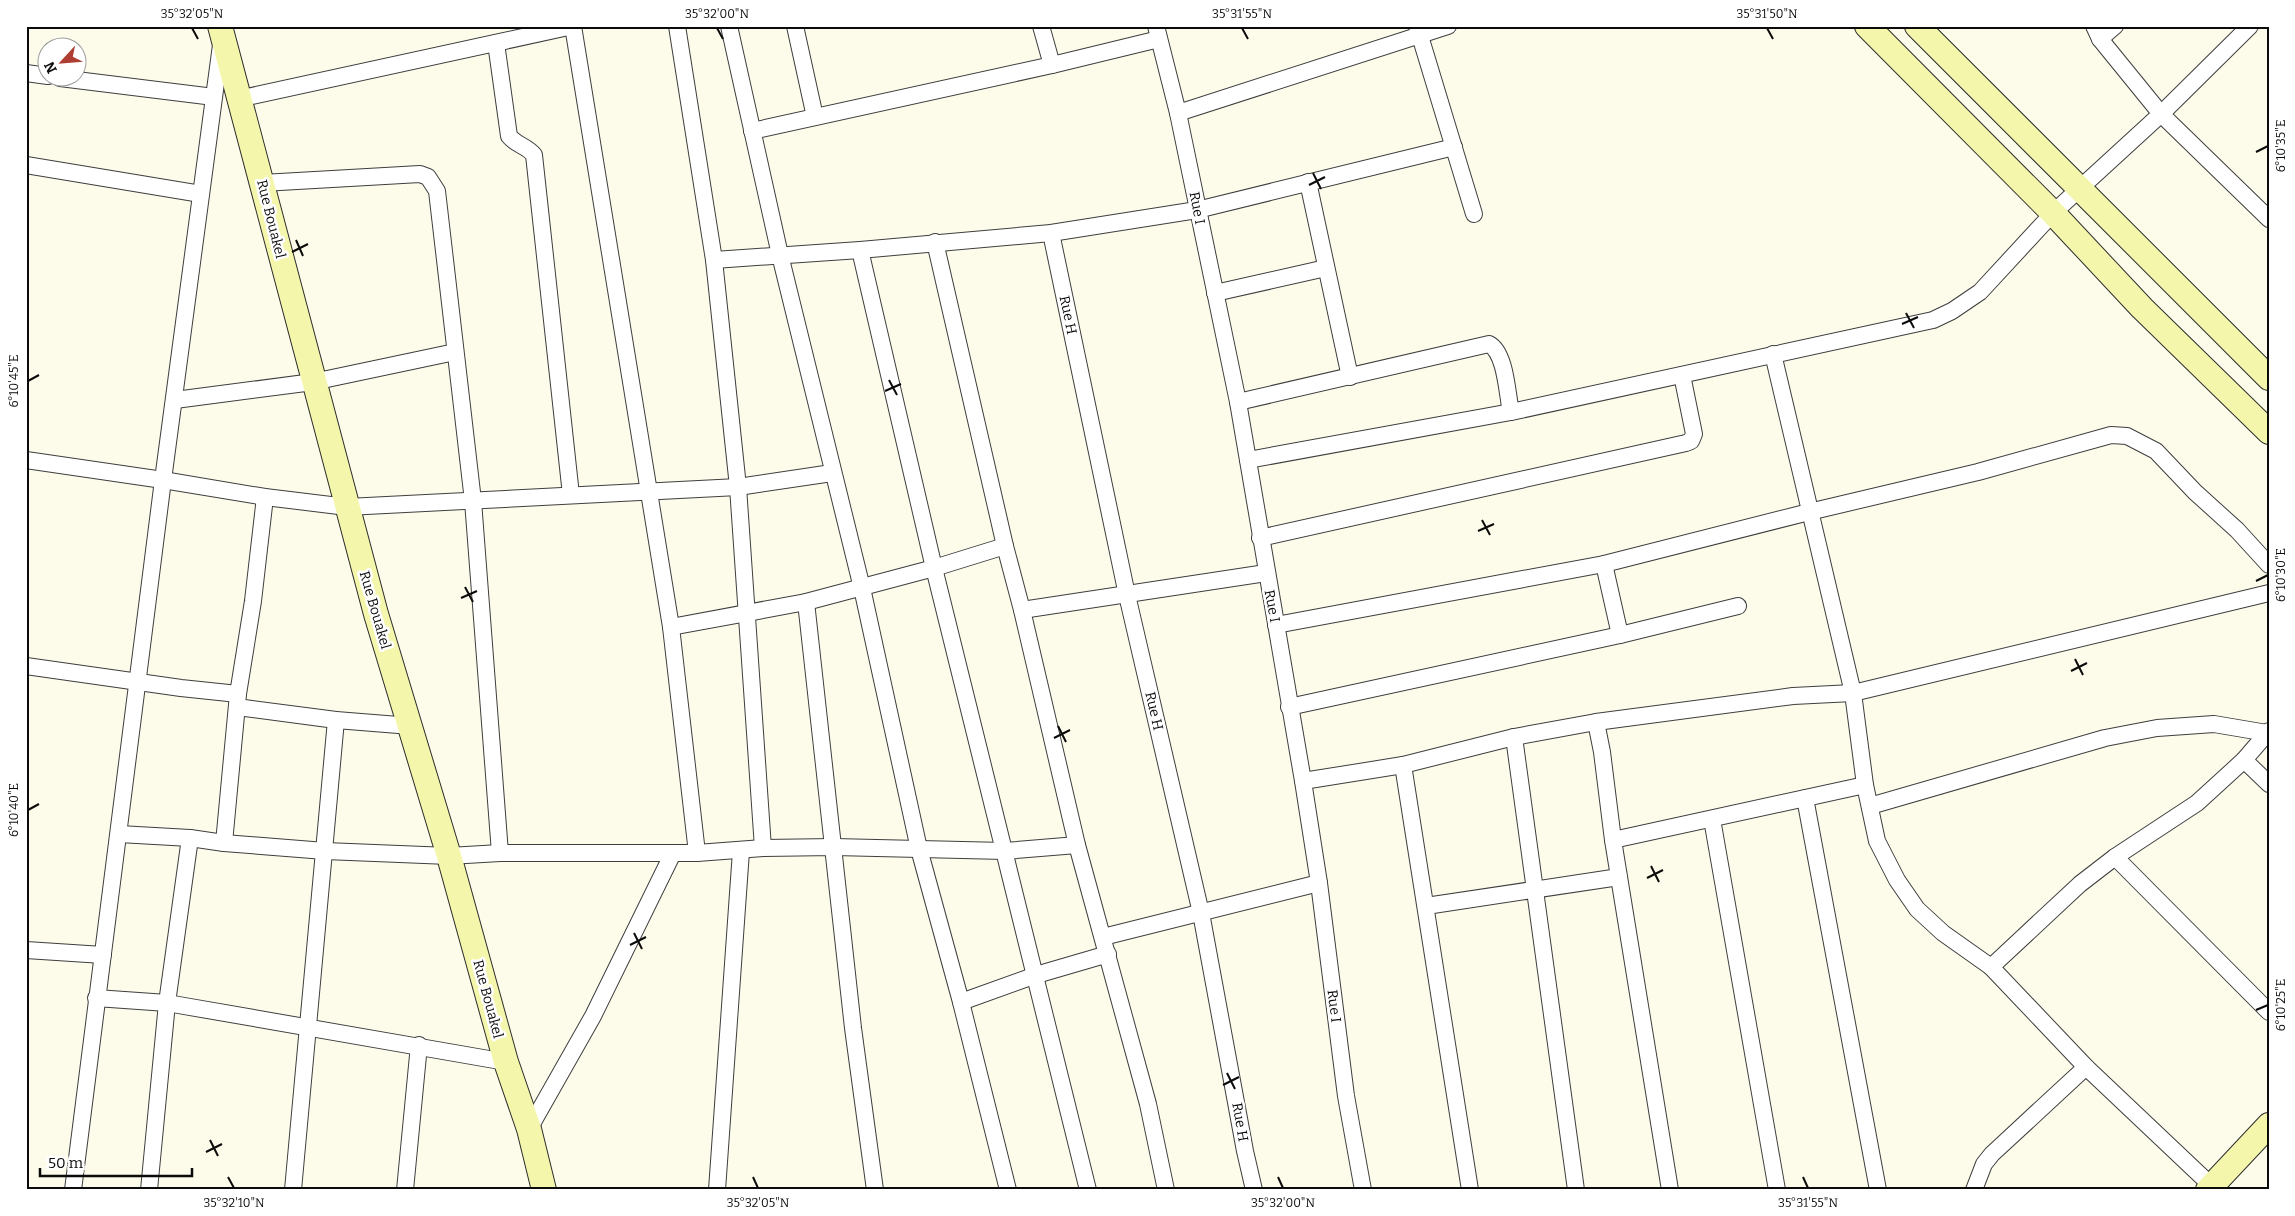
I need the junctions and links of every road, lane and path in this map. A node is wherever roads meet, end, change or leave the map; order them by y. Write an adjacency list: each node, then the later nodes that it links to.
1 (573, 26): 15 (street); 56 (street)
2 (677, 26): 38 (street)
3 (729, 26): 23 (street)
4 (794, 26): 22 (street)
5 (1041, 26): 16 (street)
6 (1448, 26): 12 (street)
7 (1867, 26): 31 (main road)
8 (1917, 26): 28 (main road)
9 (2115, 26): 14 (street)
10 (2250, 26): 21 (street)
11 (221, 31): 18 (street); 19 (main road, Rue Bouakel)
12 (1418, 31): 20 (street); 24 (street)
13 (1158, 32): 16 (street); 20 (street, Rue I)
14 (2097, 33): 21 (street)
15 (496, 43): 19 (street); 57 (street)
16 (1052, 65): 22 (street)
17 (88, 81): 18 (street)
18 (214, 97): 29 (street)
19 (238, 99): 27 (main road, Rue Bouakel)
20 (1178, 112): 30 (street, Rue I)
21 (2161, 114): 28 (street); 33 (street)
22 (815, 117): 23 (street)
23 (752, 131): 37 (street)
24 (1454, 147): 26 (street); 32 (street)
25 (26, 166): 29 (street)
26 (1308, 182): 30 (street); 39 (street)
27 (262, 183): 41 (street); 46 (main road, Rue Bouakel)
28 (2081, 189): 31 (street); 45 (main road)
29 (201, 194): 47 (street)
30 (1197, 210): 34 (street); 40 (street, Rue I)
31 (2053, 213): 42 (street); 50 (main road)
32 (1474, 214)
33 (2269, 219)
34 (1051, 233): 35 (street); 70 (street, Rue H)
35 (935, 242): 36 (street); 63 (street)
36 (860, 250): 37 (street); 66 (street)
37 (780, 255): 38 (street); 53 (street)
38 (714, 260): 55 (street)
39 (1326, 268): 40 (street); 44 (street)
40 (1215, 293): 48 (street, Rue I)
41 (455, 352): 46 (street); 59 (street)
42 (1773, 354): 43 (street); 61 (street)
43 (1682, 374): 49 (street); 62 (street)
44 (1350, 377): 48 (street); 49 (street)
45 (2269, 378)
46 (313, 382): 47 (street); 60 (main road, Rue Bouakel)
47 (175, 400): 54 (street)
48 (1238, 402): 52 (street, Rue I)
49 (1511, 412): 52 (street)
50 (2269, 432)
51 (26, 460): 54 (street)
52 (1248, 460): 62 (street, Rue I)
53 (832, 473): 55 (street); 68 (street)
54 (163, 480): 58 (street); 79 (street)
55 (738, 487): 56 (street); 74 (street)
56 (649, 491): 57 (street); 76 (street)
57 (571, 496): 59 (street)
58 (265, 497): 60 (street); 81 (street)
59 (473, 501): 60 (street); 107 (street)
60 (347, 507): 85 (main road, Rue Bouakel)
61 (1809, 512): 64 (street); 65 (street); 80 (street)
62 (1260, 538): 67 (street, Rue I)
63 (1005, 546): 66 (street); 73 (street)
64 (1604, 564): 75 (street); 77 (street)
65 (2269, 565)
66 (934, 568): 68 (street); 106 (street)
67 (1266, 573): 70 (street); 75 (street, Rue I)
68 (862, 588): 71 (street); 103 (street)
69 (2269, 593): 80 (street)
70 (1126, 595): 73 (street); 116 (street, Rue H)
71 (806, 602): 74 (street); 101 (street)
72 (1738, 606): 77 (street)
73 (1022, 610): 100 (street)
74 (746, 614): 76 (street); 102 (street)
75 (1276, 625): 82 (street, Rue I)
76 (671, 627): 109 (street)
77 (1620, 635): 82 (street)
78 (26, 666): 79 (street)
79 (138, 682): 81 (street); 96 (street)
80 (1853, 693): 84 (street); 92 (street)
81 (238, 700): 83 (street); 99 (street)
82 (1289, 707): 90 (street, Rue I)
83 (336, 720): 85 (street); 104 (street)
84 (1596, 722): 87 (street); 98 (street)
85 (410, 726): 110 (main road, Rue Bouakel)
86 (2268, 732): 88 (street); 94 (street)
87 (1514, 737): 89 (street); 114 (street)
88 (2244, 760): 91 (street); 111 (street)
89 (1403, 765): 90 (street); 115 (street)
90 (1303, 781): 113 (street, Rue I)
91 (2269, 784)
92 (1865, 785): 93 (street); 94 (street)
93 (1805, 798): 95 (street); 150 (street)
94 (1870, 806): 121 (street)
95 (1712, 819): 98 (street); 149 (street)
96 (119, 834): 97 (street); 120 (street)
97 (190, 838): 99 (street); 125 (street)
98 (1613, 840): 112 (street)
99 (224, 843): 104 (street)
100 (1077, 845): 106 (street); 117 (street)
101 (834, 847): 102 (street); 103 (street); 140 (street)
102 (762, 848): 105 (street)
103 (919, 849): 106 (street); 124 (street)
104 (325, 851): 110 (street); 127 (street)
105 (741, 851): 109 (street); 139 (street)
106 (1005, 851): 122 (street)
107 (500, 853): 108 (street); 110 (street)
108 (673, 853): 109 (street); 132 (street)
109 (697, 853)
110 (449, 856): 129 (main road, Rue Bouakel)
111 (2115, 857): 121 (street); 126 (street)
112 (1619, 877): 114 (street); 148 (street)
113 (1319, 883): 116 (street); 145 (street, Rue I)
114 (1535, 890): 115 (street); 147 (street)
115 (1426, 906): 146 (street)
116 (1201, 913): 117 (street); 144 (street, Rue H)
117 (1103, 937): 119 (street)
118 (26, 950): 120 (street)
119 (1108, 954): 122 (street); 143 (street)
120 (103, 955): 123 (street)
121 (1991, 967): 130 (street)
122 (1036, 975): 124 (street); 142 (street)
123 (96, 998): 125 (street); 134 (street)
124 (962, 1002): 141 (street)
125 (167, 1004): 127 (street); 135 (street)
126 (2269, 1012)
127 (309, 1027): 128 (street); 136 (street)
128 (419, 1045): 129 (street); 137 (street)
129 (506, 1062): 132 (main road, Rue Bouakel)
130 (2086, 1067): 133 (street); 151 (street)
131 (2269, 1125): 133 (main road)
132 (529, 1128): 138 (main road, Rue Bouakel)
133 (2212, 1188)
134 (73, 1190)
135 (148, 1190)
136 (293, 1190)
137 (405, 1190)
138 (544, 1190)
139 (717, 1190)
140 (875, 1190)
141 (1008, 1190)
142 (1088, 1190)
143 (1166, 1190)
144 (1254, 1190)
145 (1363, 1190)
146 (1470, 1190)
147 (1576, 1190)
148 (1670, 1190)
149 (1777, 1190)
150 (1878, 1190)
151 (1974, 1190)

